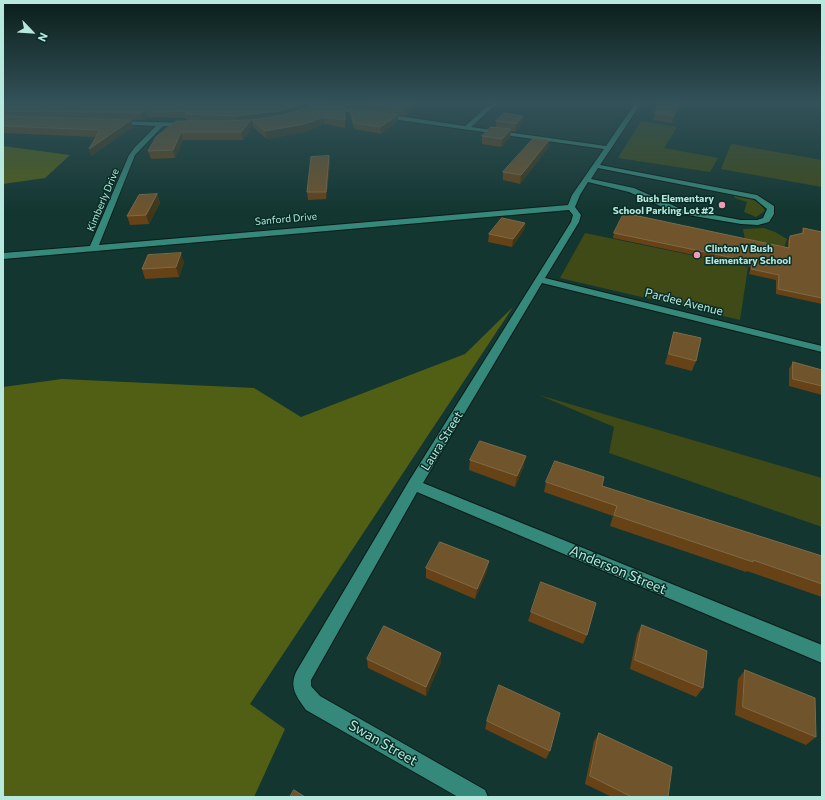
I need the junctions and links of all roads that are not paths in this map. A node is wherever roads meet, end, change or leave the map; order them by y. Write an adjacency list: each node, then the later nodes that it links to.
1 (146, 139): 8 (street, Kimberly Drive)
2 (550, 139): 4 (street)
3 (615, 139): 4 (street)
4 (609, 148): 5 (street)
5 (596, 166): 6 (street); 6 (street)
6 (587, 180): 7 (street)
7 (571, 207): 8 (street, Sanford Drive); 10 (street, Laura Street)
8 (94, 248): 9 (street, Sanford Drive)
9 (3, 256)
10 (540, 280): 11 (street, Pardee Avenue); 12 (street, Laura Street)
11 (822, 349)
12 (414, 485): 13 (street, Anderson Street); 14 (street, Laura Street)
13 (822, 654)
14 (302, 678): 15 (street, Swan Street)
15 (478, 797)

